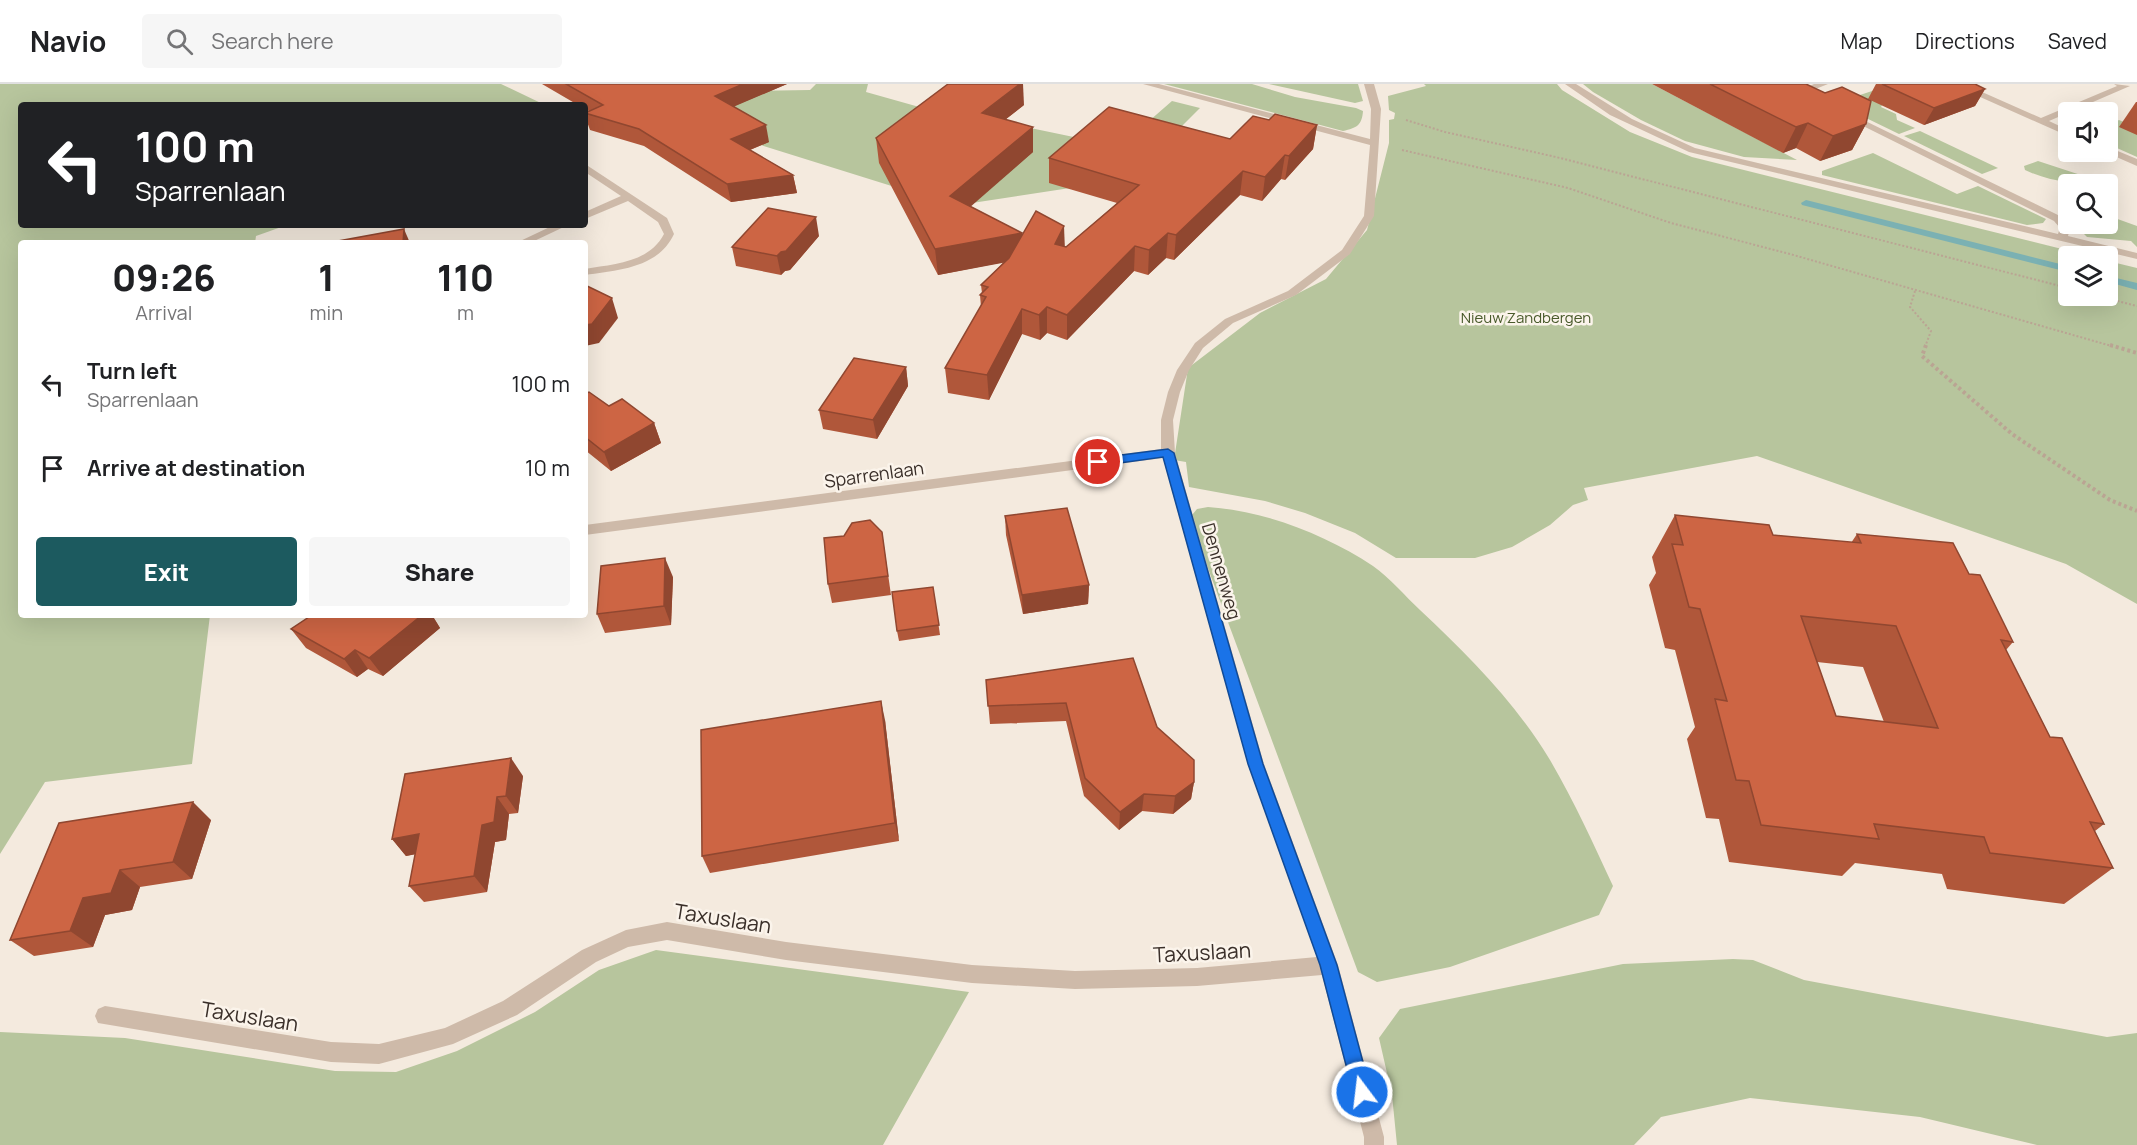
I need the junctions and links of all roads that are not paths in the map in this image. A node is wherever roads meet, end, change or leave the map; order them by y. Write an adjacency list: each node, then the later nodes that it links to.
1 (1148, 84): 13 (street)
2 (1369, 84): 13 (street, Dennenweg)
3 (1570, 84): 20 (street)
4 (1823, 84): 9 (street)
5 (1956, 84): 8 (street)
6 (1980, 84): 8 (street)
7 (2120, 84): 11 (street)
8 (1966, 89): 11 (street)
9 (1810, 97)
10 (1842, 113): 20 (street)
11 (2041, 121): 12 (street)
12 (2058, 129)
13 (1375, 143): 24 (street, Dennenweg)
14 (2118, 154): 15 (street)
15 (2137, 163)
16 (588, 169): 17 (street)
17 (629, 197): 18 (street); 23 (street)
18 (588, 215)
19 (557, 228): 21 (street)
20 (2062, 237): 22 (street)
21 (528, 240)
22 (2137, 256)
23 (588, 271)
24 (1168, 453): 25 (street, Sparrenlaan); 26 (street, Dennenweg)
25 (588, 530)
26 (1329, 965): 27 (street, Taxuslaan); 28 (street, Dennenweg)
27 (105, 1016)
28 (1374, 1145)

